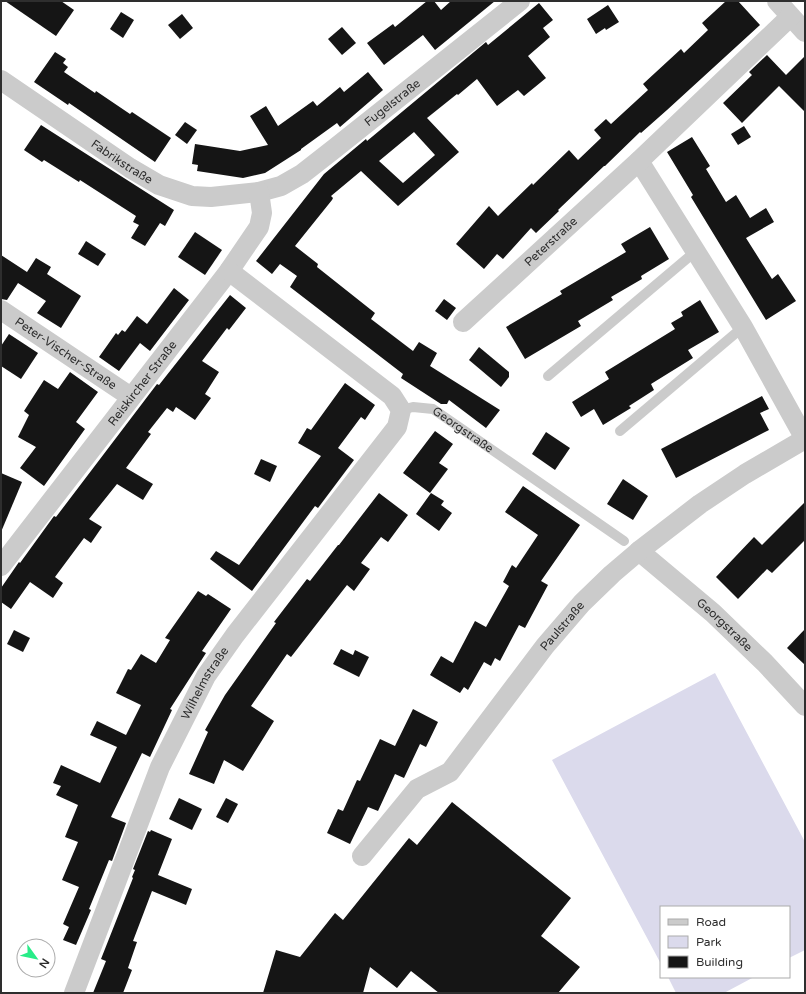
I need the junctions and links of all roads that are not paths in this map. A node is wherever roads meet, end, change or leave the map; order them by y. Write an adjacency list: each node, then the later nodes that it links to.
1 (520, 1): 7 (street, Fugelstraße)
2 (777, 1): 3 (street)
3 (790, 17): 4 (street); 6 (street, Peterstraße)
4 (805, 32)
5 (1, 80): 7 (street, Fabrikstraße)
6 (639, 161): 8 (street); 11 (street, Peterstraße)
7 (259, 192): 9 (street, Reiskircher Straße)
8 (696, 251): 12 (street); 13 (lane)
9 (229, 271): 14 (street, Reiskircher Straße); 15 (street)
10 (1, 310): 14 (street, Peter-Vischer-Straße)
11 (463, 322)
12 (743, 327): 16 (lane); 17 (street)
13 (548, 376)
14 (131, 397): 19 (street, Reiskircher Straße)
15 (401, 410): 18 (lane, Georgstraße); 22 (street, Wilhelmstraße)
16 (620, 431)
17 (805, 439): 18 (street, Paulstraße)
18 (631, 546): 20 (street, Georgstraße); 21 (street, Paulstraße)
19 (1, 566)
20 (805, 706)
21 (362, 856)
22 (74, 993)

